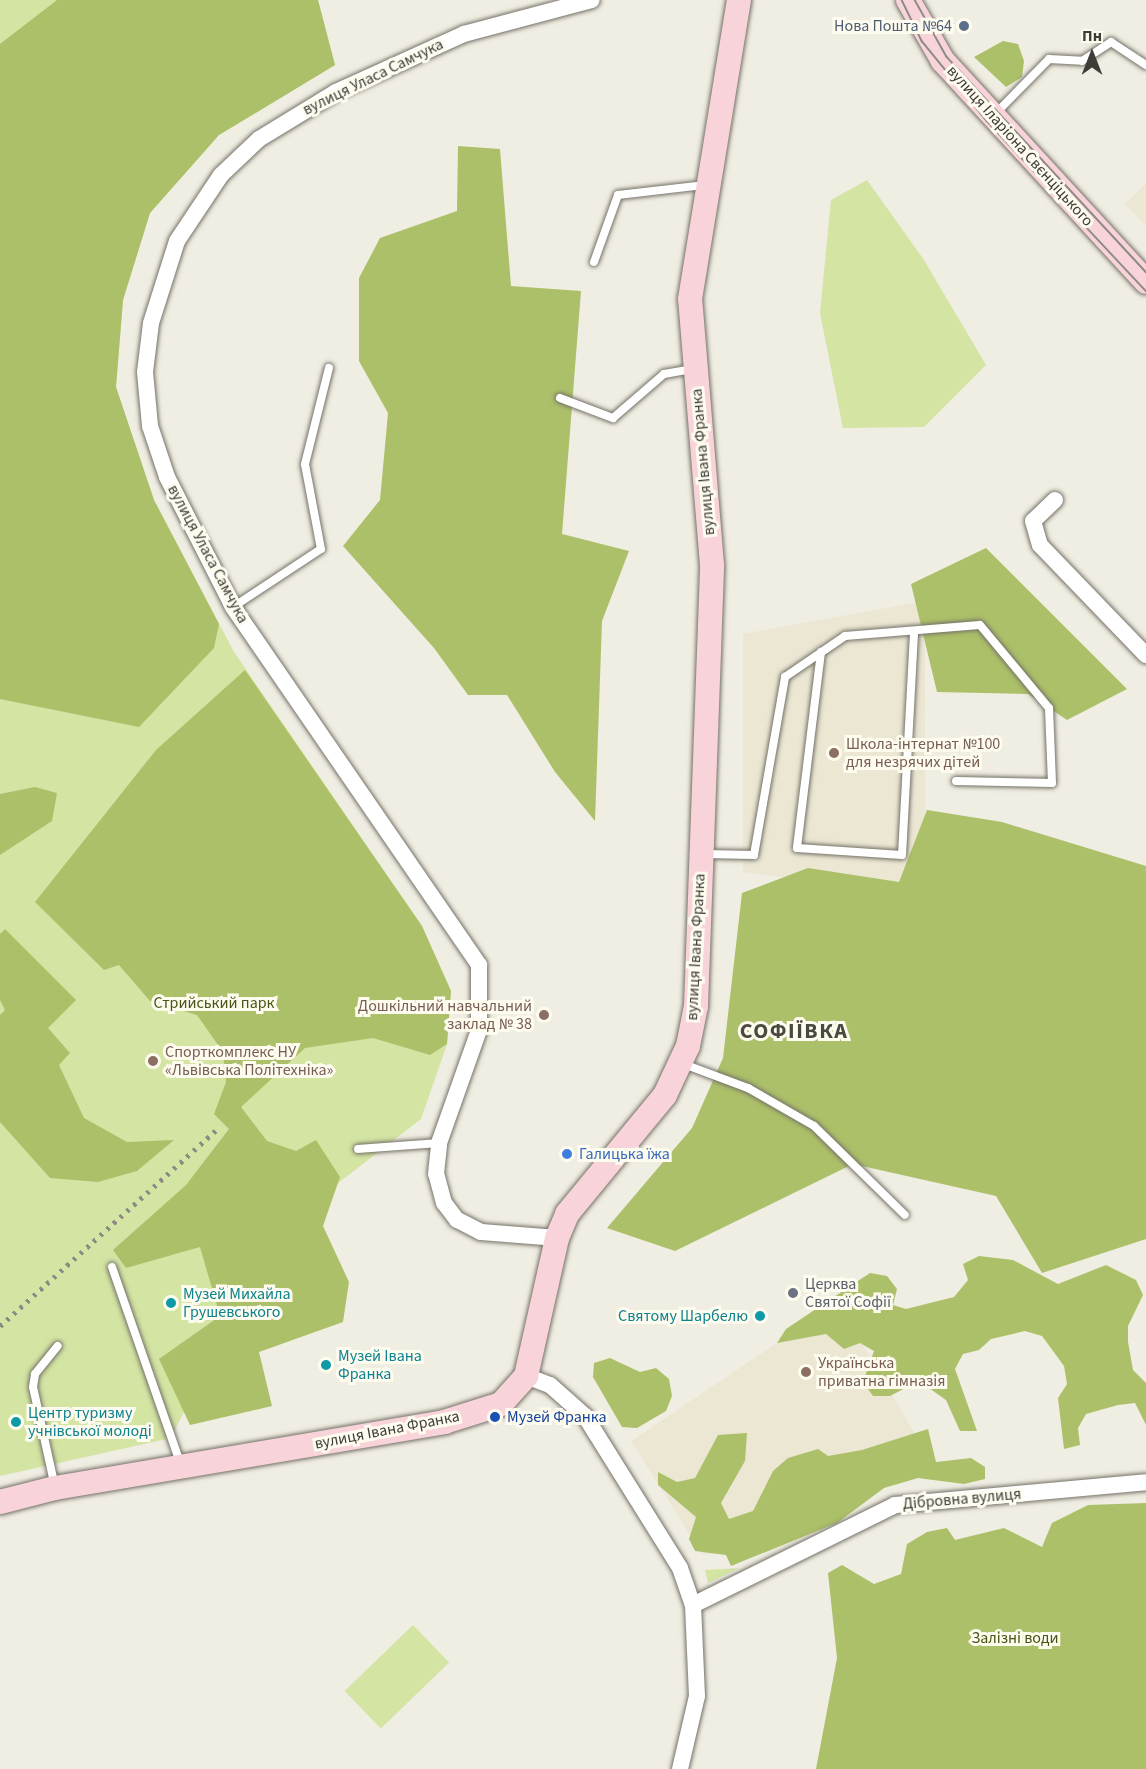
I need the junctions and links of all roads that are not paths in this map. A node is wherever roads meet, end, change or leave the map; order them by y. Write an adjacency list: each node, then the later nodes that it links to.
1 (592, 0): 13 (street, вулиця Уласа Самчука)
2 (739, 0): 6 (main road, вулиця Івана Франка)
3 (908, 0): 5 (main road, вулиця Іларіона Свєнціцького)
4 (1146, 65): 5 (lane)
5 (992, 117): 8 (main road, вулиця Іларіона Свєнціцького)
6 (705, 185): 7 (lane); 10 (main road, вулиця Івана Франка)
7 (594, 262)
8 (1146, 282)
9 (329, 368): 13 (lane)
10 (696, 369): 11 (lane); 18 (main road, вулиця Івана Франка)
11 (560, 398)
12 (1055, 500): 16 (street)
13 (233, 607): 20 (street, вулиця Уласа Самчука)
14 (914, 633): 15 (lane); 15 (lane); 17 (lane)
15 (821, 652): 18 (lane)
16 (1146, 656)
17 (956, 781)
18 (701, 854): 19 (main road, вулиця Івана Франка)
19 (681, 1063): 22 (lane); 23 (main road, вулиця Івана Франка)
20 (440, 1143): 21 (lane); 23 (street, вулиця Уласа Самчука)
21 (358, 1149)
22 (905, 1215)
23 (557, 1238): 26 (main road, вулиця Івана Франка)
24 (112, 1267): 27 (lane)
25 (58, 1346): 29 (lane)
26 (526, 1376): 27 (main road, вулиця Івана Франка); 31 (street)
27 (182, 1468): 29 (main road, вулиця Івана Франка)
28 (1146, 1482): 31 (street, Дібровна вулиця)
29 (55, 1488): 30 (main road, вулиця Івана Франка)
30 (0, 1502)
31 (693, 1605): 32 (street)
32 (680, 1769)

